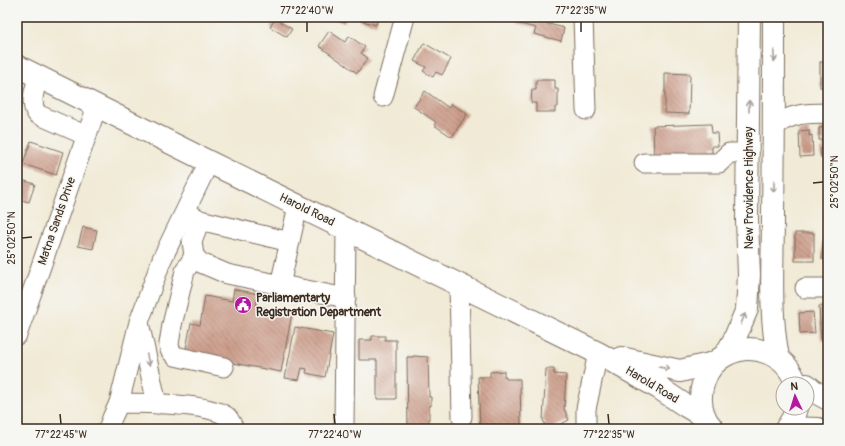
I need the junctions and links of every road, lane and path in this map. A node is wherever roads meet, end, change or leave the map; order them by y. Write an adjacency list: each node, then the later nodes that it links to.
1 (405, 17): 8 (street)
2 (583, 17): 10 (street)
3 (749, 17): 14 (main road, New Providence Highway, one-way to 3)
4 (774, 17): 7 (main road, New Providence Highway, one-way to 7)
5 (17, 66): 6 (main road, Harold Road)
6 (38, 77): 9 (main road, Harold Road); 13 (street)
7 (774, 94): 11 (street); 12 (main road, New Providence Highway)
8 (383, 97)
9 (97, 106): 13 (street, Matna Sands Drive); 15 (main road, Harold Road)
10 (586, 110)
11 (824, 113): 12 (street)
12 (774, 127): 32 (main road, New Providence Highway, one-way to 32)
13 (87, 136): 28 (street, Matna Sands Drive)
14 (749, 153): 16 (street); 30 (main road, New Providence Highway, one-way to 14)
15 (209, 162): 17 (main road, Harold Road); 18 (street)
16 (644, 163)
17 (298, 206): 19 (main road, Harold Road); 20 (street)
18 (192, 216): 20 (street); 21 (street); 27 (street)
19 (346, 229): 23 (main road, Harold Road); 26 (street)
20 (290, 242): 22 (street)
21 (194, 256): 22 (street); 31 (street)
22 (280, 285): 26 (street)
23 (459, 285): 29 (main road, Harold Road); 39 (street)
24 (805, 288): 25 (street)
25 (828, 288)
26 (346, 298): 44 (street)
27 (139, 322): 36 (street); 37 (street, one-way to 37)
28 (17, 335)
29 (598, 354): 30 (main road, Harold Road, one-way to 30); 40 (main road, Harold Road); 45 (street)
30 (720, 359): 33 (main road, Harold Road); 40 (main road, New Providence Highway)
31 (224, 367)
32 (794, 376)
33 (794, 376)
34 (815, 392): 35 (main road, Harold Road)
35 (828, 400)
36 (119, 403): 37 (street); 42 (street)
37 (157, 404): 43 (street)
38 (794, 416): 41 (main road)
39 (462, 417)
40 (709, 423)
41 (787, 428): 46 (main road)
42 (108, 429)
43 (234, 429)
44 (344, 429)
45 (586, 429)
46 (818, 429)

